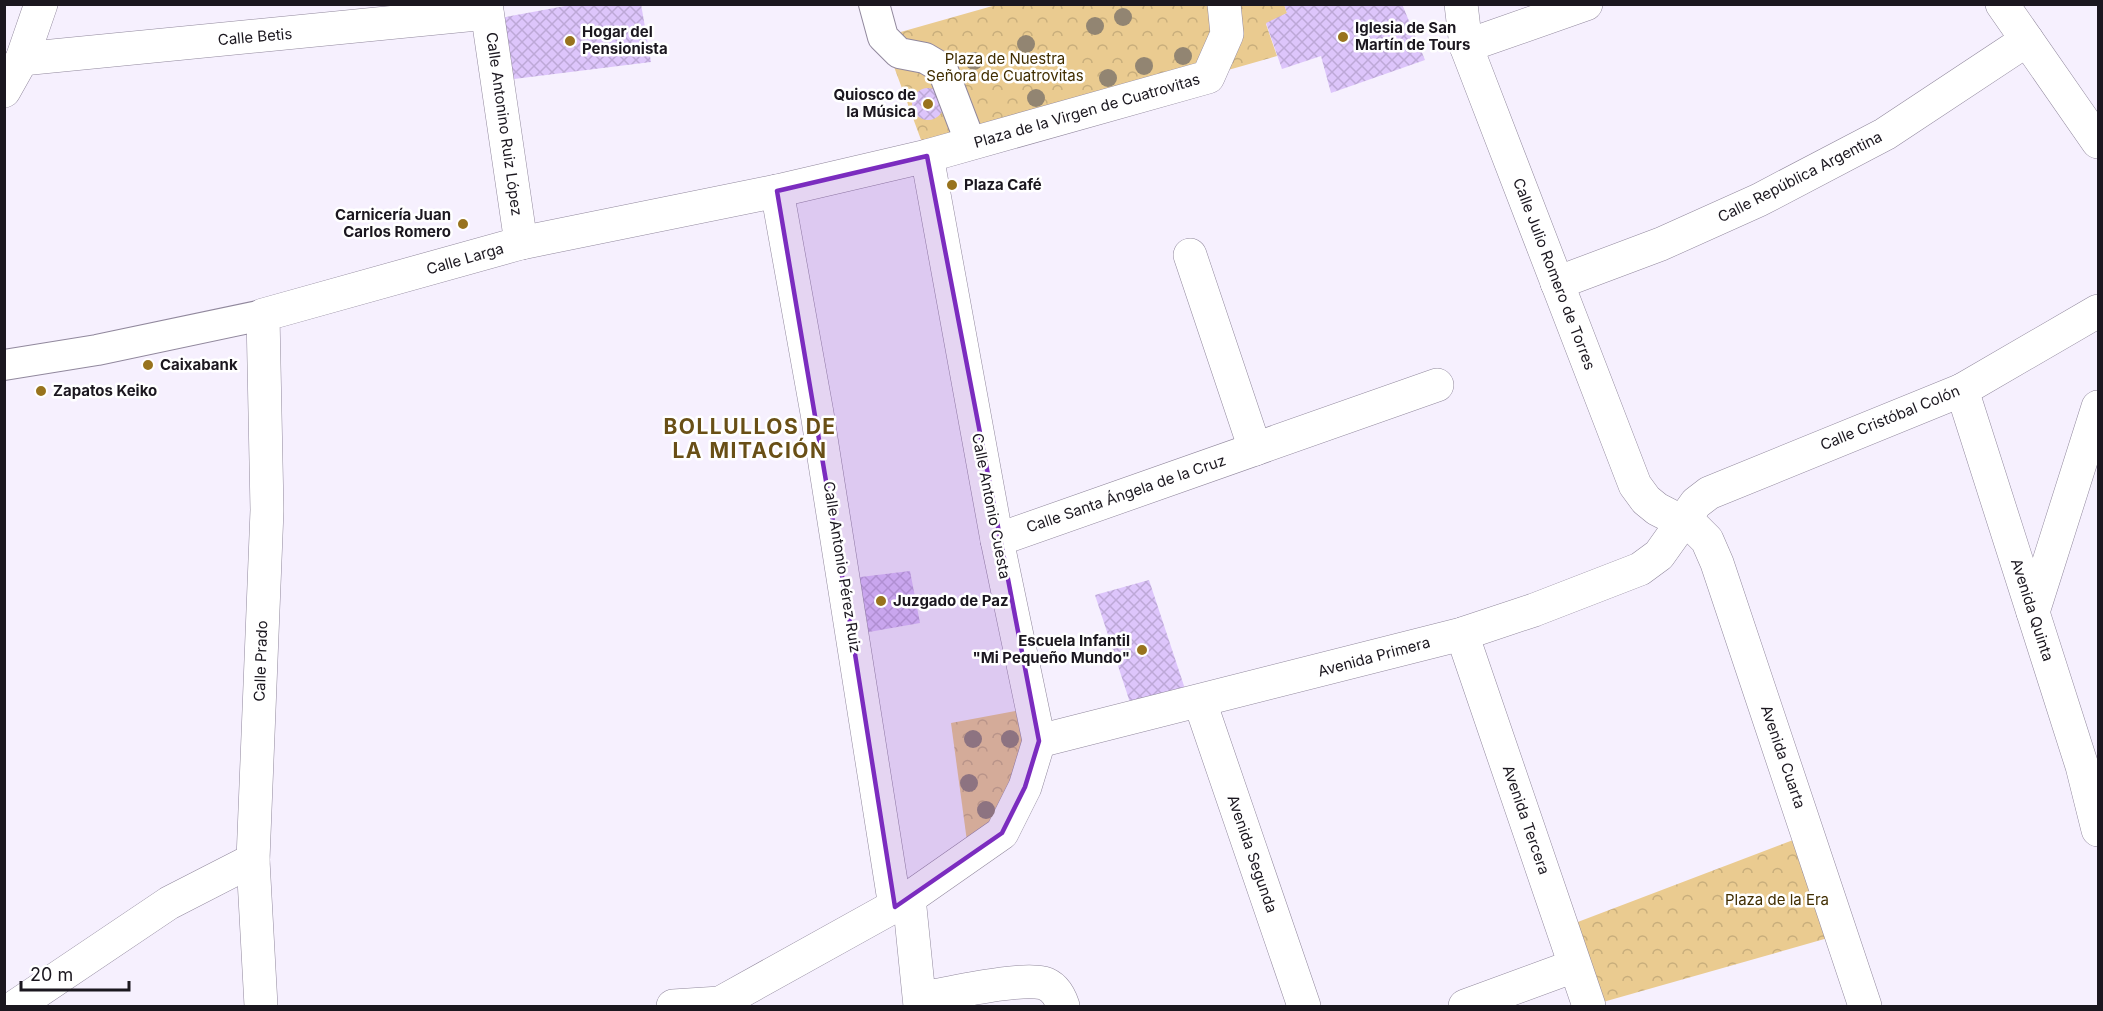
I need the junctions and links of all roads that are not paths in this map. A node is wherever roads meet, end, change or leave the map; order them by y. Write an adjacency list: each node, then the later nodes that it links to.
1 (41, 4): 10 (street)
2 (874, 4): 13 (street)
3 (1224, 4): 13 (street, Plaza de la Virgen de Cuatrovitas)
4 (1461, 4): 9 (street, Calle Julio Romero de Torres)
5 (1586, 4): 9 (street)
6 (2002, 4): 8 (street)
7 (487, 9): 10 (street, Calle Betis); 16 (street, Calle Antonino Ruiz López)
8 (2027, 40): 12 (street); 18 (street, Calle República Argentina)
9 (1466, 46): 18 (street, Calle Julio Romero de Torres)
10 (22, 59): 11 (street)
11 (4, 91)
12 (2098, 142)
13 (971, 144): 14 (street, Plaza de la Virgen de Cuatrovitas)
14 (927, 156): 15 (street, Calle Larga); 27 (street, Calle Antonio Cuesta)
15 (777, 191): 16 (street, Calle Larga); 34 (street, Calle Antonio Pérez Ruiz)
16 (521, 243): 20 (street, Calle Larga)
17 (1190, 255): 25 (street)
18 (1557, 283): 26 (street, Calle Julio Romero de Torres)
19 (2098, 311): 23 (street, Calle Cristóbal Colón)
20 (263, 315): 21 (street, Calle Larga); 33 (street, Calle Prado)
21 (4, 365)
22 (1437, 385): 25 (street, Calle Santa Ángela de la Cruz)
23 (1962, 390): 26 (street, Calle Cristóbal Colón); 28 (street, Avenida Quinta)
24 (2098, 407): 28 (street)
25 (1255, 449): 27 (street, Calle Santa Ángela de la Cruz)
26 (1682, 520): 29 (street, Avenida Primera); 45 (street, Avenida Cuarta)
27 (997, 540): 31 (street, Calle Antonio Cuesta)
28 (2033, 612): 32 (street, Avenida Quinta)
29 (1462, 634): 30 (street, Avenida Primera); 35 (street, Avenida Tercera)
30 (1200, 702): 31 (street, Avenida Primera); 42 (street, Avenida Segunda)
31 (1039, 741): 34 (street, Calle Antonio Cuesta)
32 (2098, 830)
33 (253, 860): 38 (street); 39 (street, Calle Prado)
34 (902, 903): 36 (street, Calle Antonio Pérez Ruiz); 37 (street, Calle Antonio Cuesta)
35 (1574, 966): 43 (street); 44 (street, Avenida Tercera)
36 (920, 1002): 41 (street)
37 (720, 1005): 40 (street, Calle Antonio Cuesta)
38 (16, 1006)
39 (261, 1006)
40 (673, 1006)
41 (1063, 1006)
42 (1304, 1006)
43 (1465, 1006)
44 (1589, 1006)
45 (1865, 1006)

